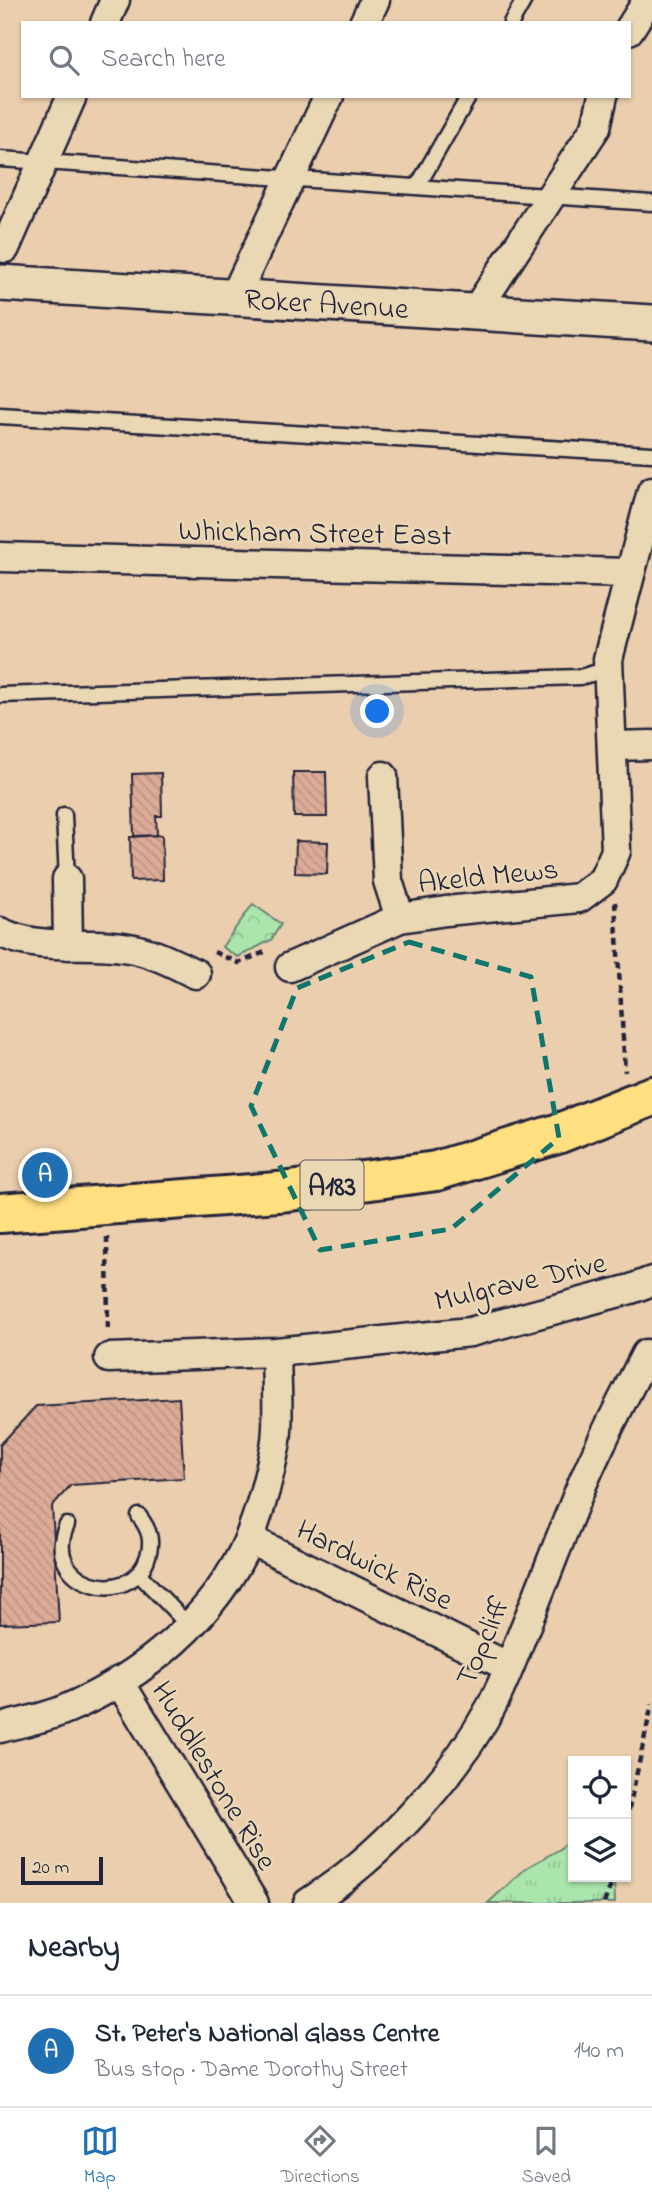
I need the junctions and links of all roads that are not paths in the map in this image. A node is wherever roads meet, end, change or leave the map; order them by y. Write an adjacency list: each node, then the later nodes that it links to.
1 (115, 0): 5 (street)
2 (375, 0): 6 (street)
3 (524, 0): 7 (lane)
4 (648, 0): 8 (street)
5 (106, 21)
6 (365, 21)
7 (513, 21)
8 (631, 27)
9 (71, 98): 14 (street)
10 (328, 98): 15 (street)
11 (468, 98): 16 (lane)
12 (603, 98): 17 (street)
13 (0, 159): 14 (lane)
14 (44, 162): 15 (lane); 19 (street)
15 (290, 179): 16 (lane); 21 (street)
16 (418, 187): 17 (lane)
17 (551, 197): 18 (lane); 22 (street)
18 (652, 203)
19 (5, 248)
20 (0, 283): 21 (street, Roker Avenue)
21 (234, 298): 22 (street, Roker Avenue)
22 (475, 312): 23 (street, Roker Avenue)
23 (652, 323)
24 (0, 416): 25 (lane)
25 (652, 454)
26 (652, 491): 28 (street, Akeld Mews)
27 (0, 557): 28 (street, Whickham Street East)
28 (629, 573): 29 (street, Akeld Mews)
29 (609, 669): 30 (lane); 32 (street, Akeld Mews)
30 (0, 695)
31 (652, 745): 32 (street)
32 (612, 746): 36 (street, Akeld Mews)
33 (383, 776): 36 (street)
34 (64, 815): 35 (lane)
35 (67, 879): 38 (street)
36 (400, 918): 39 (street, Akeld Mews)
37 (0, 933): 38 (street)
38 (68, 944): 40 (street)
39 (289, 967)
40 (196, 974)
41 (639, 1101): 42 (main road, A183)
42 (0, 1213)
43 (652, 1281): 44 (street, Mulgrave Drive)
44 (276, 1352): 46 (street, Mulgrave Drive); 49 (street)
45 (646, 1354): 52 (street, Topcliff)
46 (108, 1358)
47 (139, 1516): 50 (lane)
48 (66, 1525): 50 (lane)
49 (248, 1539): 51 (street); 52 (street, Hardwick Rise)
50 (139, 1574): 51 (lane)
51 (189, 1626): 53 (street)
52 (509, 1667): 56 (street, Topcliff)
53 (119, 1681): 54 (street); 55 (street, Huddlestone Rise)
54 (0, 1728)
55 (254, 1903)
56 (308, 1903)

